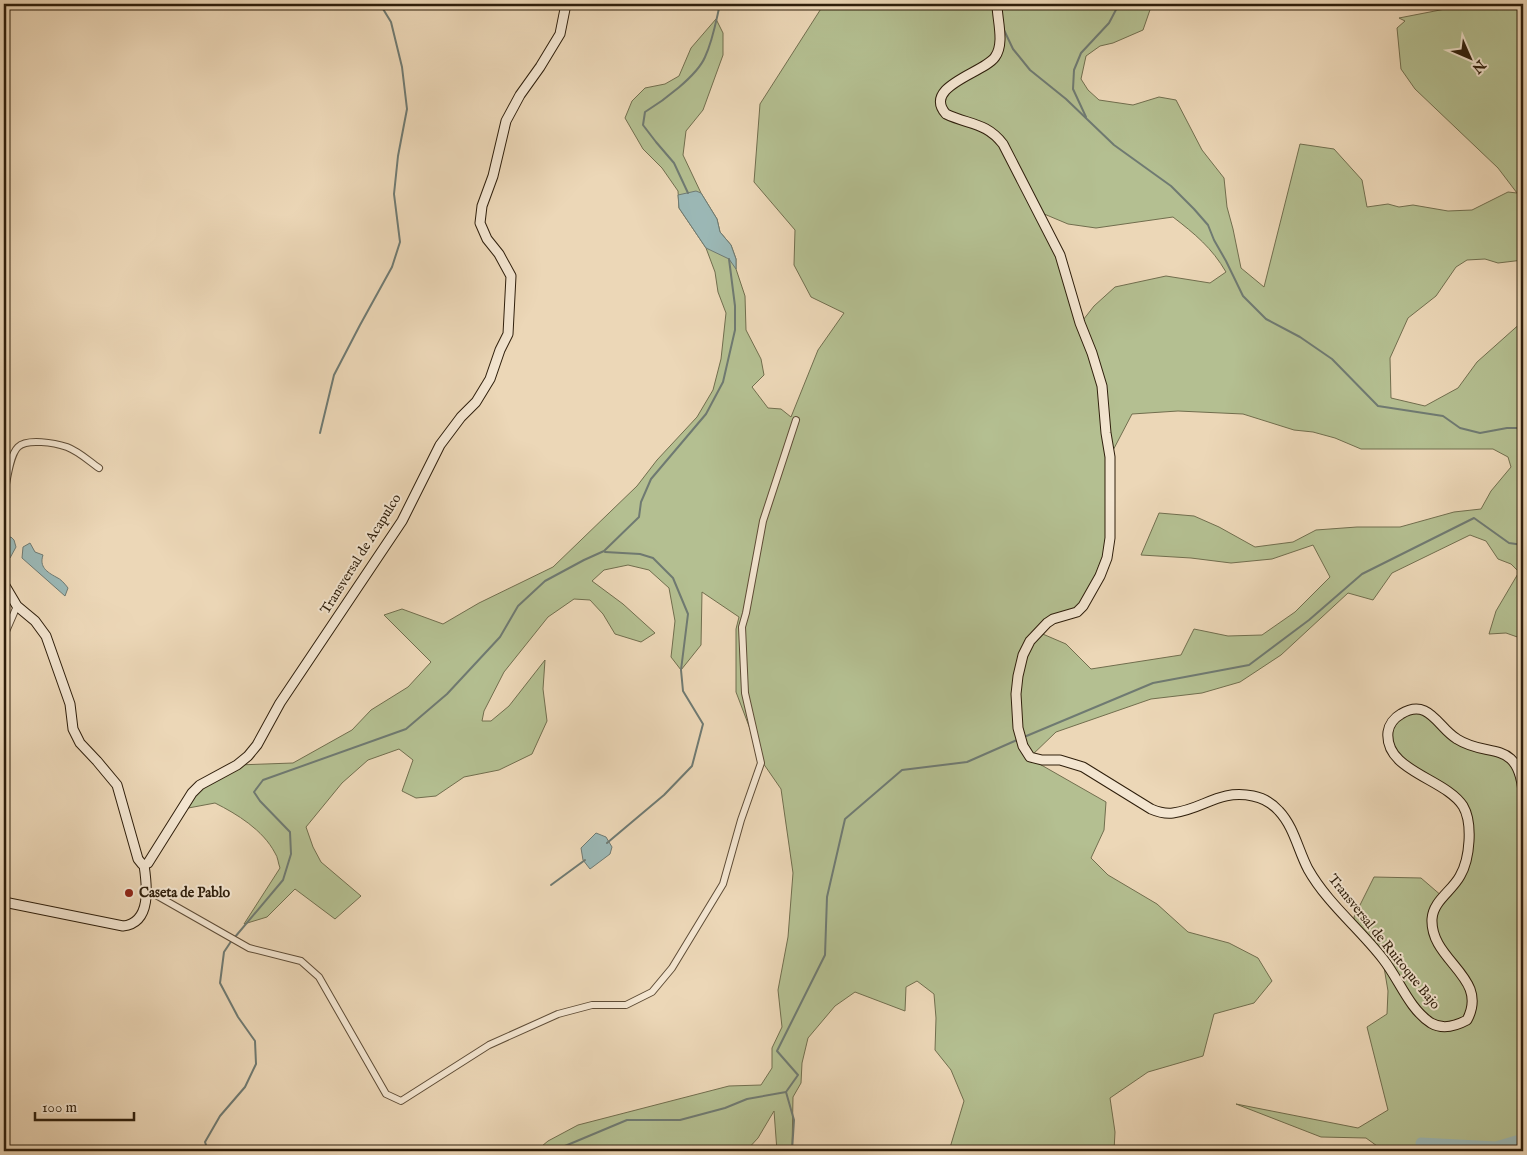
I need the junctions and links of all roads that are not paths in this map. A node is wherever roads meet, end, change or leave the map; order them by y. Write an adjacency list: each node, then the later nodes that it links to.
1 (566, 4): 10 (street, Transversal de Acapulco)
2 (997, 4): 9 (street, Transversal de Ruitoque Bajo)
3 (796, 420): 11 (street)
4 (99, 468): 5 (street)
5 (4, 495)
6 (4, 584): 7 (street)
7 (17, 606): 8 (street); 10 (street)
8 (4, 636)
9 (1523, 792)
10 (144, 865): 11 (street)
11 (147, 890): 12 (street)
12 (4, 905)

